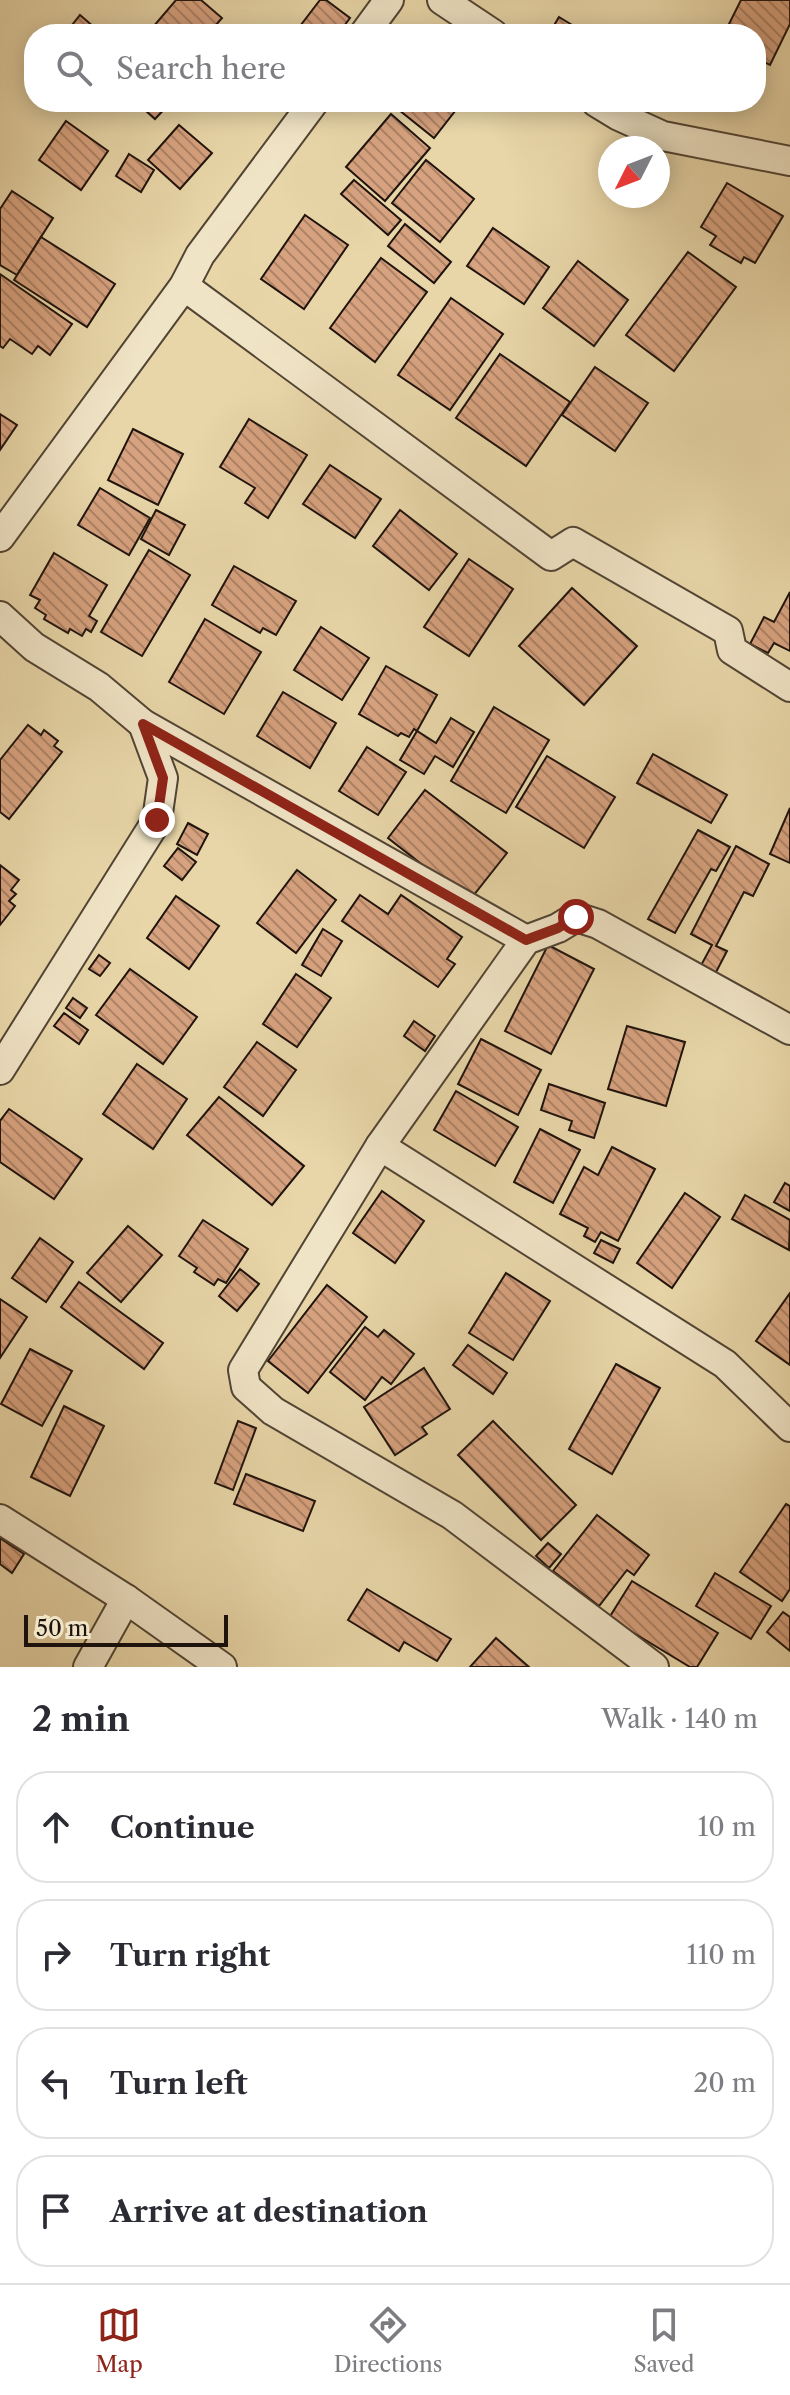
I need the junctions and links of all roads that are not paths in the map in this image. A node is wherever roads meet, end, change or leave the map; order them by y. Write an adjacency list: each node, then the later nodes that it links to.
1 (389, 0): 3 (street)
2 (442, 0): 4 (street)
3 (371, 24)
4 (478, 24)
5 (307, 112): 8 (street)
6 (612, 112): 7 (street)
7 (790, 161)
8 (184, 286): 9 (street); 11 (street)
9 (0, 537)
10 (0, 616): 12 (street)
11 (790, 687)
12 (143, 724): 13 (street); 15 (street)
13 (526, 940): 14 (street); 16 (street)
14 (790, 1030)
15 (0, 1070)
16 (380, 1146): 17 (street); 22 (street)
17 (790, 1427)
18 (0, 1519): 19 (street)
19 (126, 1599): 20 (street); 21 (street)
20 (88, 1667)
21 (222, 1667)
22 (654, 1667)

